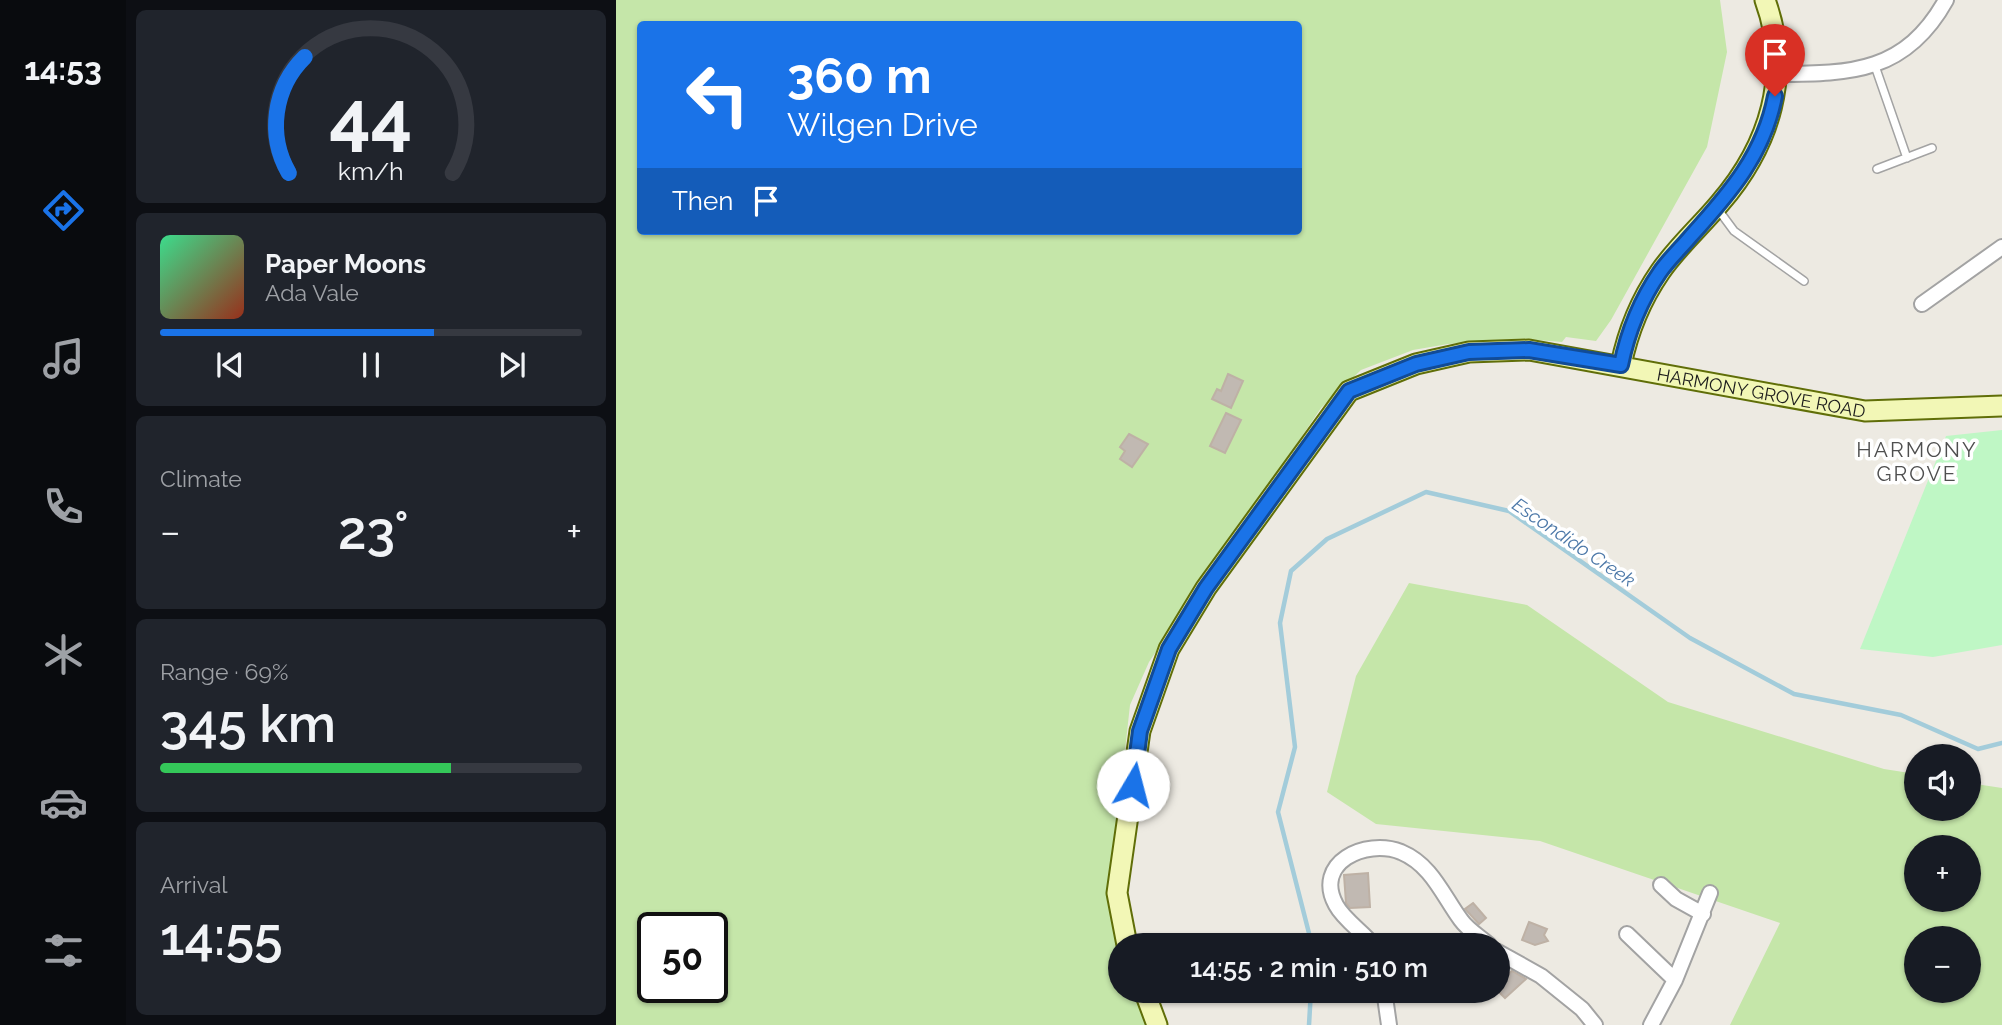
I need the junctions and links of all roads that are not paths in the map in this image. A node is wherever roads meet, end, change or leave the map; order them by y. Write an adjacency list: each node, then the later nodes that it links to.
1 (1765, 0): 4 (main road)
2 (1946, 0): 3 (street)
3 (1875, 66): 4 (street); 6 (lane)
4 (1777, 74): 8 (main road)
5 (1931, 148): 6 (lane)
6 (1906, 158): 7 (lane)
7 (1877, 169)
8 (1716, 208): 10 (lane); 12 (main road)
9 (2002, 247): 11 (street)
10 (1804, 281)
11 (1922, 304)
12 (1621, 365): 13 (main road, HARMONY GROVE ROAD); 17 (main road, HARMONY GROVE ROAD)
13 (2002, 406)
14 (1661, 885): 16 (street)
15 (1710, 893): 16 (street)
16 (1703, 914): 22 (street)
17 (1125, 933)
18 (1362, 933): 19 (street)
19 (1476, 933)
20 (1627, 934): 22 (street)
21 (1510, 959): 27 (street)
22 (1675, 980): 28 (street)
23 (1149, 1003): 25 (main road)
24 (1386, 1003): 26 (street)
25 (1157, 1025)
26 (1389, 1025)
27 (1595, 1025)
28 (1651, 1025)

